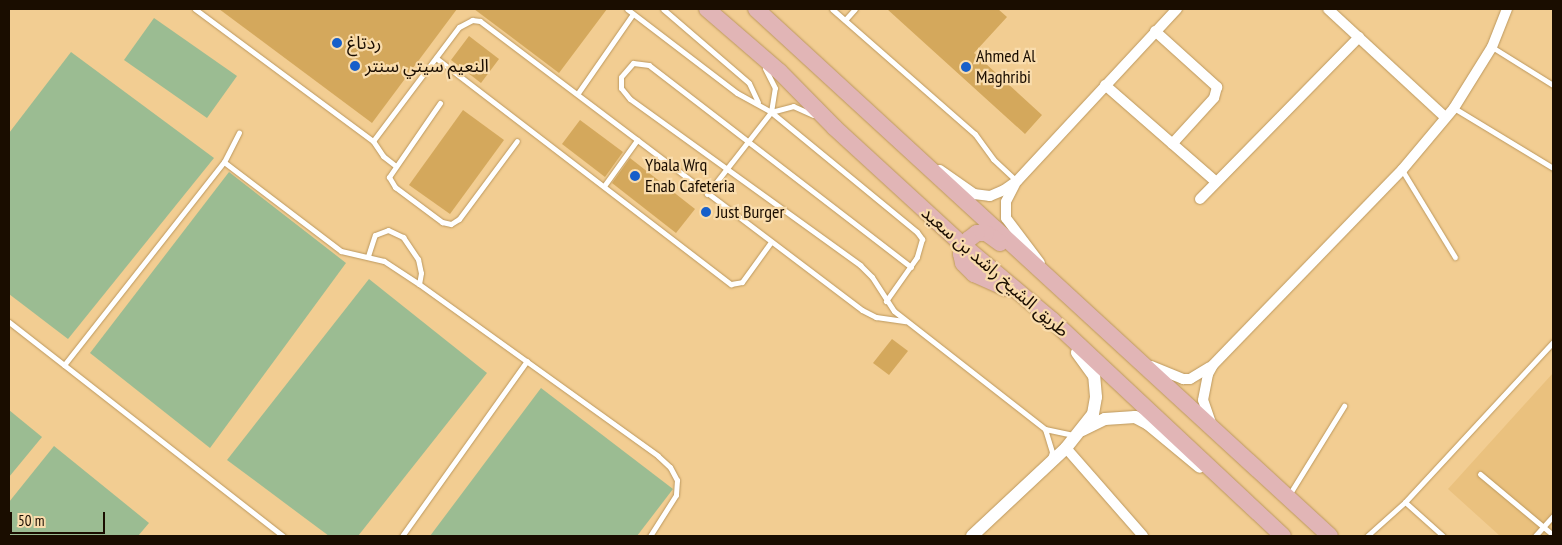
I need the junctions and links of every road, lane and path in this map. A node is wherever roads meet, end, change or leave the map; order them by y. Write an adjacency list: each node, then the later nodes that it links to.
1 (195, 9): 29 (lane)
2 (627, 9): 11 (lane)
3 (663, 9): 20 (lane)
4 (756, 9): 32 (main road, طريق الشيخ راشد بن سعيد)
5 (832, 9): 12 (lane)
6 (855, 9): 12 (lane)
7 (1177, 9): 13 (street)
8 (1328, 9): 14 (street)
9 (1508, 9): 15 (street)
10 (709, 11): 23 (lane); 25 (main road, طريق الشيخ راشد بن سعيد)
11 (633, 14): 19 (lane); 20 (lane)
12 (845, 20): 38 (lane)
13 (1156, 31): 17 (street); 31 (street)
14 (1359, 36): 24 (street); 39 (street)
15 (1492, 47): 18 (lane); 22 (street)
16 (436, 58): 19 (lane); 29 (lane); 40 (lane)
17 (1106, 85): 31 (street); 38 (street)
18 (1553, 86)
19 (578, 93): 27 (lane)
20 (758, 102): 23 (lane)
21 (440, 103): 34 (lane)
22 (1454, 108): 24 (street); 36 (lane)
23 (771, 112): 25 (lane); 28 (lane); 47 (lane)
24 (1445, 117): 37 (street)
25 (835, 128): 44 (main road, طريق الشيخ راشد بن سعيد)
26 (239, 133): 33 (lane)
27 (637, 140): 40 (lane); 41 (lane)
28 (749, 140): 35 (lane); 35 (lane); 47 (lane)
29 (373, 141): 34 (lane)
30 (517, 141): 34 (lane)
31 (1172, 144): 39 (street)
32 (921, 161): 38 (street); 48 (main road, طريق الشيخ راشد بن سعيد)
33 (224, 162): 45 (lane); 57 (lane)
34 (396, 166)
35 (727, 168): 41 (lane); 50 (lane)
36 (1553, 168)
37 (1402, 170): 46 (lane); 58 (street)
38 (1017, 181): 48 (street)
39 (1216, 182): 42 (street)
40 (604, 186): 43 (lane)
41 (708, 194): 43 (lane)
42 (1200, 199)
43 (771, 242): 52 (lane)
44 (964, 246): 48 (main road); 51 (main road, طريق الشيخ راشد بن سعيد)
45 (368, 256): 49 (lane); 49 (lane)
46 (1455, 257)
47 (911, 267): 50 (lane)
48 (1045, 274): 56 (main road, طريق الشيخ راشد بن سعيد)
49 (419, 284): 55 (lane)
50 (886, 301): 52 (lane)
51 (1052, 320): 62 (street); 65 (main road, طريق الشيخ راشد بن سعيد)
52 (907, 321): 61 (lane)
53 (9, 322): 57 (lane)
54 (1553, 342): 68 (lane)
55 (527, 361): 73 (lane); 74 (lane)
56 (1142, 361): 58 (street); 60 (main road, طريق الشيخ راشد بن سعيد)
57 (64, 365): 72 (lane)
58 (1213, 365): 60 (street)
59 (1344, 406): 67 (lane)
60 (1212, 427): 67 (main road, طريق الشيخ راشد بن سعيد)
61 (1045, 430): 62 (lane); 64 (lane)
62 (1080, 432): 63 (street); 65 (street)
63 (1066, 448): 64 (street); 76 (street)
64 (1049, 463): 75 (street)
65 (1216, 474): 77 (main road, طريق الشيخ راشد بن سعيد)
66 (1480, 474): 70 (lane)
67 (1288, 496): 78 (main road, طريق الشيخ راشد بن سعيد)
68 (1405, 502): 79 (lane); 80 (lane)
69 (1553, 516): 70 (lane)
70 (1544, 526): 71 (lane); 81 (lane)
71 (1553, 534)
72 (284, 536)
73 (402, 536)
74 (650, 536)
75 (972, 536)
76 (1143, 536)
77 (1283, 536)
78 (1330, 536)
79 (1367, 536)
80 (1443, 536)
81 (1534, 536)

